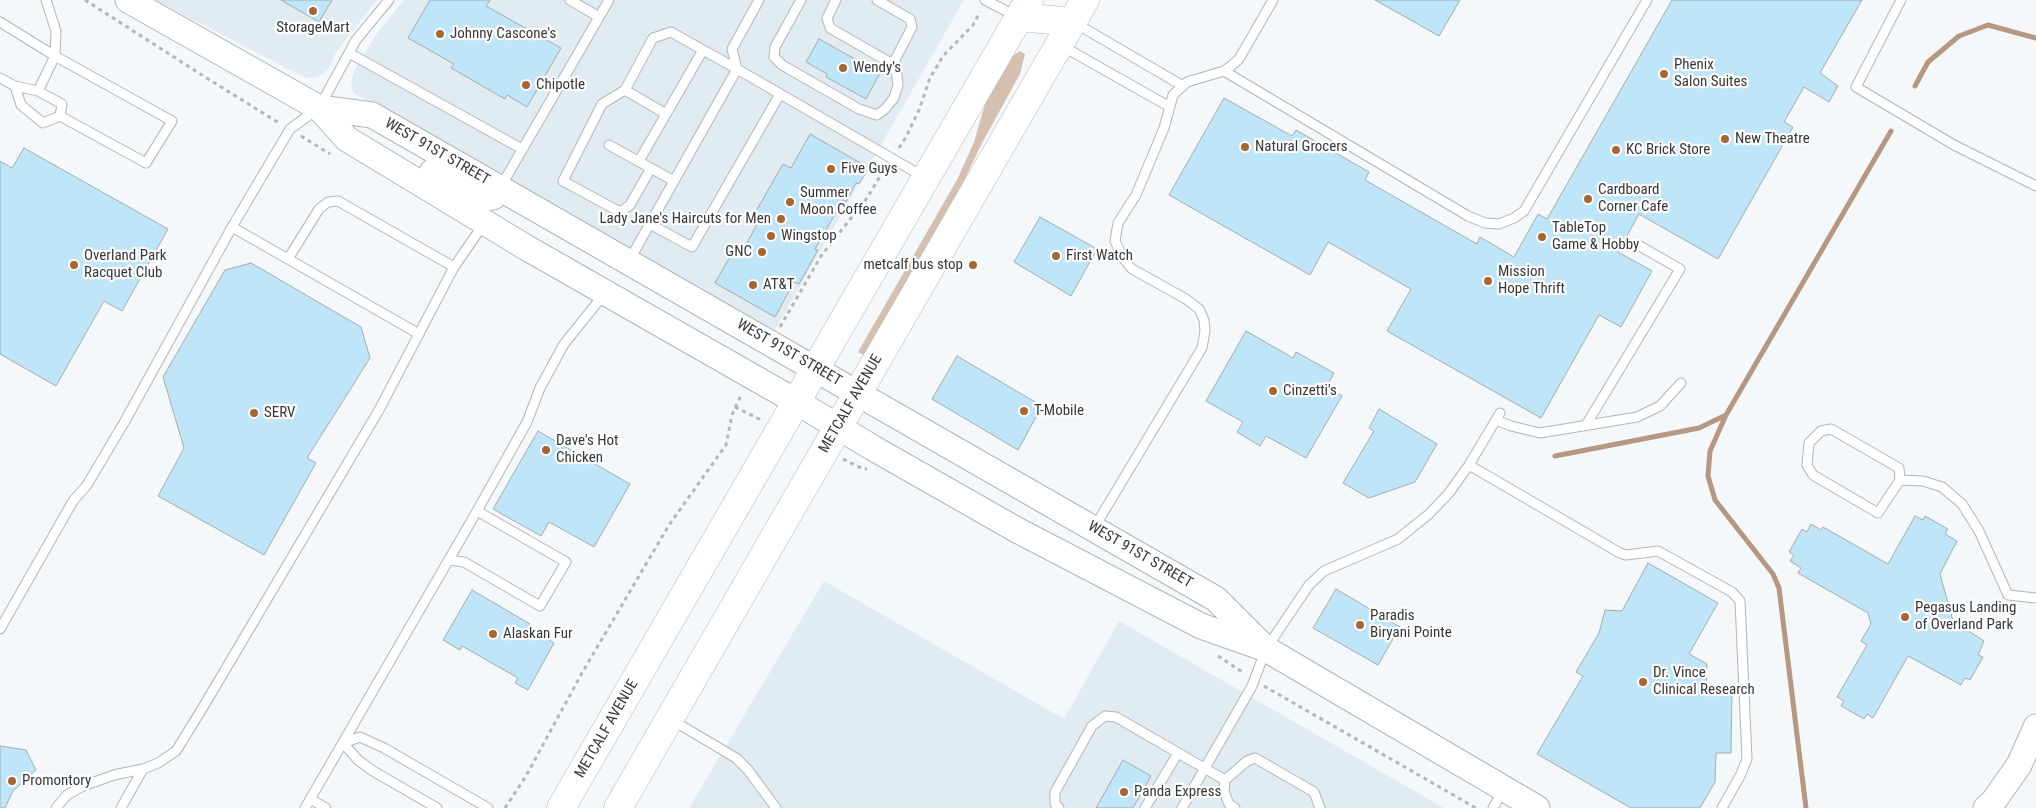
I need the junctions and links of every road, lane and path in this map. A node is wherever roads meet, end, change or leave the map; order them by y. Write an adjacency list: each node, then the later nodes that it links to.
1 (46, 0): 20 (lane)
2 (128, 0): 31 (street, WEST 91ST STREET)
3 (389, 0): 19 (lane)
4 (570, 0): 15 (lane)
5 (609, 0): 15 (lane)
6 (759, 0): 22 (lane)
7 (801, 0): 21 (lane)
8 (836, 0): 21 (lane)
9 (877, 0): 21 (lane)
10 (986, 0): 14 (lane); 37 (path)
11 (1273, 0): 23 (lane)
12 (1647, 0): 23 (lane)
13 (1901, 0): 42 (lane)
14 (1024, 9): 17 (main road); 40 (main road, METCALF AVENUE)
15 (599, 17): 36 (lane)
16 (0, 22): 20 (lane)
17 (1073, 22): 26 (lane); 30 (lane); 58 (main road, METCALF AVENUE)
18 (703, 50): 22 (lane); 27 (lane); 32 (lane)
19 (348, 54): 31 (lane); 36 (lane)
20 (55, 56): 28 (lane); 33 (lane)
21 (895, 60)
22 (737, 68): 29 (lane); 41 (lane)
23 (1224, 70): 26 (lane)
24 (0, 78): 25 (lane)
25 (15, 86): 28 (lane); 33 (lane)
26 (1183, 86): 30 (lane)
27 (625, 90): 32 (lane); 39 (lane)
28 (38, 91): 33 (lane)
29 (780, 94): 37 (lane); 45 (lane)
30 (1170, 107): 65 (lane)
31 (319, 108): 35 (street, WEST 91ST STREET); 43 (street, WEST 91ST STREET); 46 (lane)
32 (666, 114): 38 (lane)
33 (60, 116)
34 (609, 145): 38 (lane)
35 (363, 149): 43 (street); 44 (street, WEST 91ST STREET)
36 (522, 149): 43 (lane)
37 (893, 157): 40 (lane); 54 (path)
38 (639, 161): 39 (lane)
39 (651, 168): 41 (lane)
40 (926, 178): 55 (main road, METCALF AVENUE)
41 (674, 181): 45 (lane)
42 (2036, 186)
43 (500, 188): 47 (street, WEST 91ST STREET)
44 (484, 222): 47 (street); 51 (lane); 52 (street, WEST 91ST STREET)
45 (650, 224): 50 (lane)
46 (232, 227): 49 (lane); 68 (lane)
47 (595, 242): 50 (street, WEST 91ST STREET)
48 (1638, 245): 60 (lane)
49 (288, 259): 51 (lane); 53 (lane)
50 (628, 261): 54 (street, WEST 91ST STREET)
51 (454, 267): 53 (lane)
52 (605, 293): 56 (street, WEST 91ST STREET); 64 (lane)
53 (419, 334): 75 (lane)
54 (771, 342): 55 (street, WEST 91ST STREET)
55 (814, 370): 58 (street, WEST 91ST STREET); 59 (main road, METCALF AVENUE)
56 (752, 377): 59 (street, WEST 91ST STREET); 85 (path)
57 (1681, 383): 60 (lane)
58 (857, 393): 61 (main road, METCALF AVENUE); 65 (street, WEST 91ST STREET)
59 (796, 402): 61 (street, WEST 91ST STREET); 86 (main road, METCALF AVENUE)
60 (1586, 425): 62 (lane)
61 (837, 427): 69 (street, WEST 91ST STREET); 70 (main road, METCALF AVENUE)
62 (1469, 465): 69 (lane); 95 (lane)
63 (1900, 480): 63 (lane); 67 (lane)
64 (478, 511): 66 (lane); 66 (lane)
65 (1094, 529): 69 (street, WEST 91ST STREET)
66 (449, 560): 72 (lane)
67 (2036, 598)
68 (0, 629)
69 (1266, 649): 74 (lane); 78 (street, WEST 91ST STREET)
70 (670, 719): 87 (main road, METCALF AVENUE); 88 (lane)
71 (2036, 727): 96 (street)
72 (342, 743): 77 (lane); 83 (lane); 84 (lane)
73 (1178, 753): 74 (lane); 89 (lane); 90 (lane)
74 (1205, 768): 76 (lane); 91 (lane)
75 (143, 769): 79 (lane); 80 (lane)
76 (1225, 780): 92 (lane); 93 (lane)
77 (310, 799): 81 (lane); 82 (lane)
78 (1499, 799): 94 (street, WEST 91ST STREET)
79 (56, 808)
80 (121, 808)
81 (305, 808)
82 (326, 808)
83 (437, 808)
84 (488, 808)
85 (505, 808)
86 (561, 808)
87 (618, 808)
88 (776, 808)
89 (1059, 808)
90 (1145, 808)
91 (1182, 808)
92 (1235, 808)
93 (1320, 808)
94 (1537, 808)
95 (1722, 808)
96 (1986, 808)

